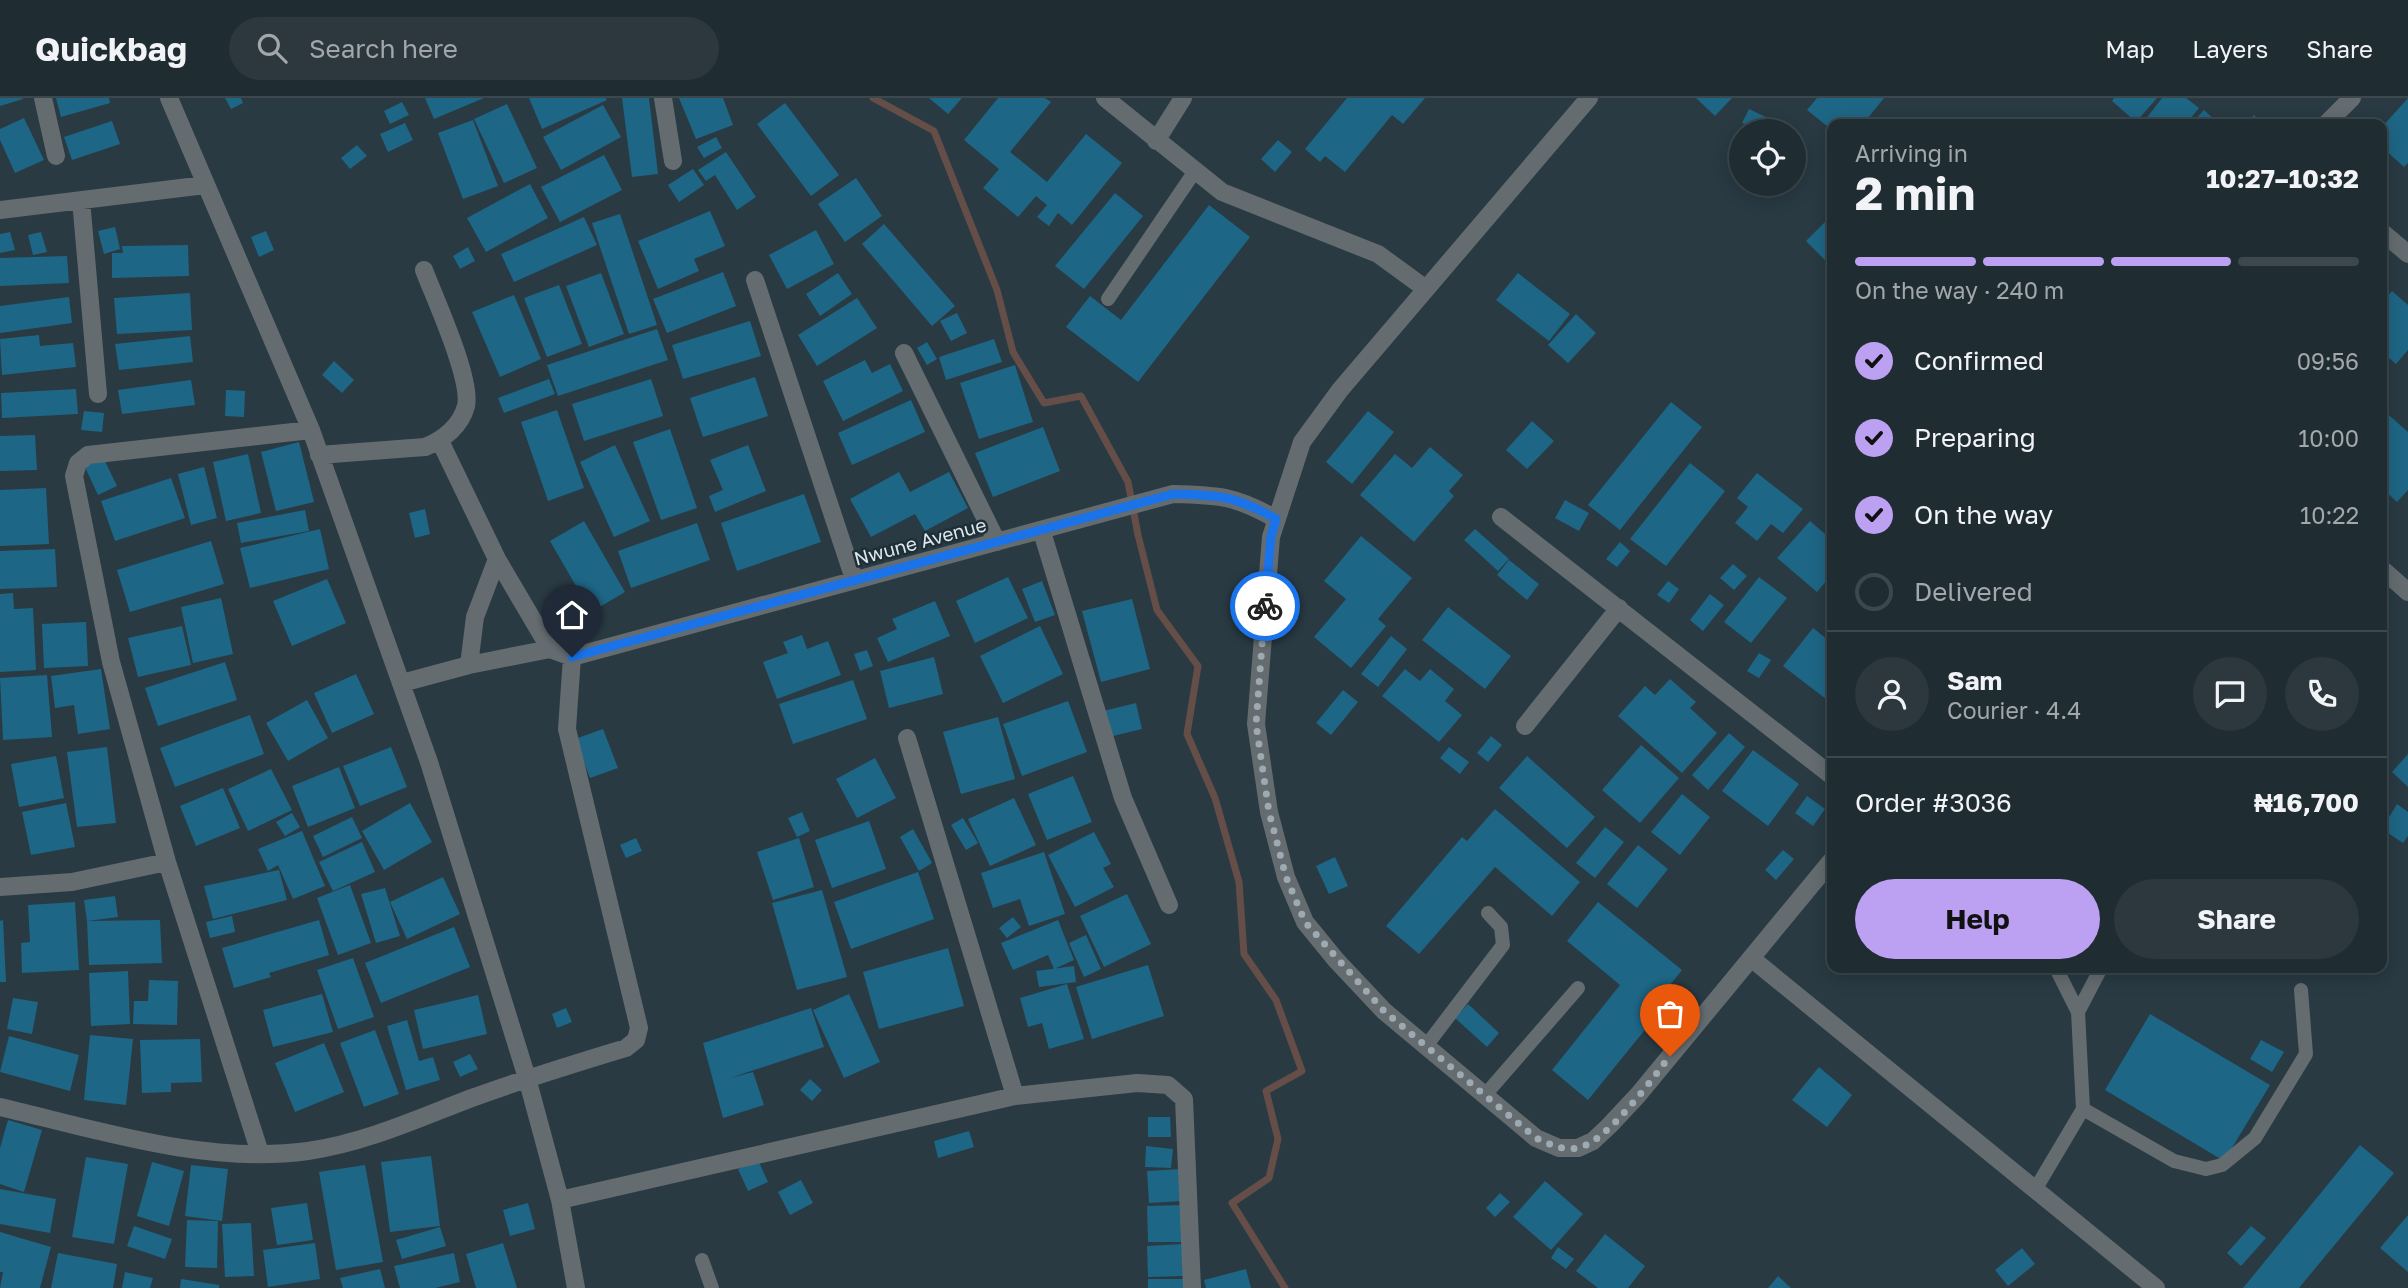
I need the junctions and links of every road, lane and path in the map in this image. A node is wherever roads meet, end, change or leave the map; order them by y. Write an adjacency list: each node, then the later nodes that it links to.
1 (43, 98): 10 (street)
2 (169, 98): 13 (street)
3 (663, 98): 11 (street)
4 (1105, 98): 9 (street)
5 (1183, 98): 9 (street)
6 (1589, 98): 20 (street)
7 (2352, 98): 8 (street)
8 (2331, 119)
9 (1156, 141): 12 (street)
10 (56, 156)
11 (673, 161)
12 (1195, 171): 20 (street); 21 (lane)
13 (205, 185): 14 (street); 24 (street)
14 (81, 200): 15 (street); 23 (street)
15 (0, 210)
16 (2387, 236): 17 (street)
17 (2408, 254)
18 (424, 270): 25 (street)
19 (755, 281): 33 (street)
20 (1426, 289): 28 (street)
21 (1108, 299)
22 (905, 353): 30 (street)
23 (98, 394)
24 (311, 430): 26 (street); 43 (street)
25 (440, 441): 26 (street); 31 (street)
26 (320, 455): 39 (street)
27 (1501, 517): 35 (street)
28 (1276, 519): 29 (street, Nwune Avenue); 54 (street)
29 (1042, 532): 30 (street, Nwune Avenue); 46 (street)
30 (997, 542): 33 (street, Nwune Avenue)
31 (497, 559): 36 (street); 38 (street)
32 (2387, 573): 34 (street)
33 (854, 579): 37 (street, Nwune Avenue)
34 (2408, 592)
35 (1619, 608): 40 (street); 42 (street)
36 (550, 649): 37 (street); 38 (street)
37 (572, 657): 55 (street)
38 (470, 665): 39 (street)
39 (402, 683): 55 (street)
40 (1525, 726)
41 (907, 738): 57 (street)
42 (1827, 772)
43 (167, 862): 45 (street); 60 (street)
44 (1827, 866): 48 (street)
45 (0, 887)
46 (1169, 905)
47 (1488, 913): 54 (lane)
48 (1751, 958): 56 (street); 61 (street)
49 (2058, 973): 53 (lane)
50 (2098, 973): 53 (lane)
51 (1578, 988): 56 (lane)
52 (2301, 990): 59 (lane)
53 (2078, 1012): 59 (lane)
54 (1426, 1046): 56 (street)
55 (527, 1077): 60 (street); 62 (street)
56 (1485, 1095)
57 (1015, 1096): 62 (street); 66 (street)
58 (0, 1107): 60 (street)
59 (2083, 1109): 61 (lane)
60 (260, 1153)
61 (2035, 1190): 67 (street)
62 (560, 1200): 64 (street)
63 (702, 1260): 65 (lane)
64 (576, 1288)
65 (712, 1288)
66 (1192, 1288)
67 (2156, 1288)

